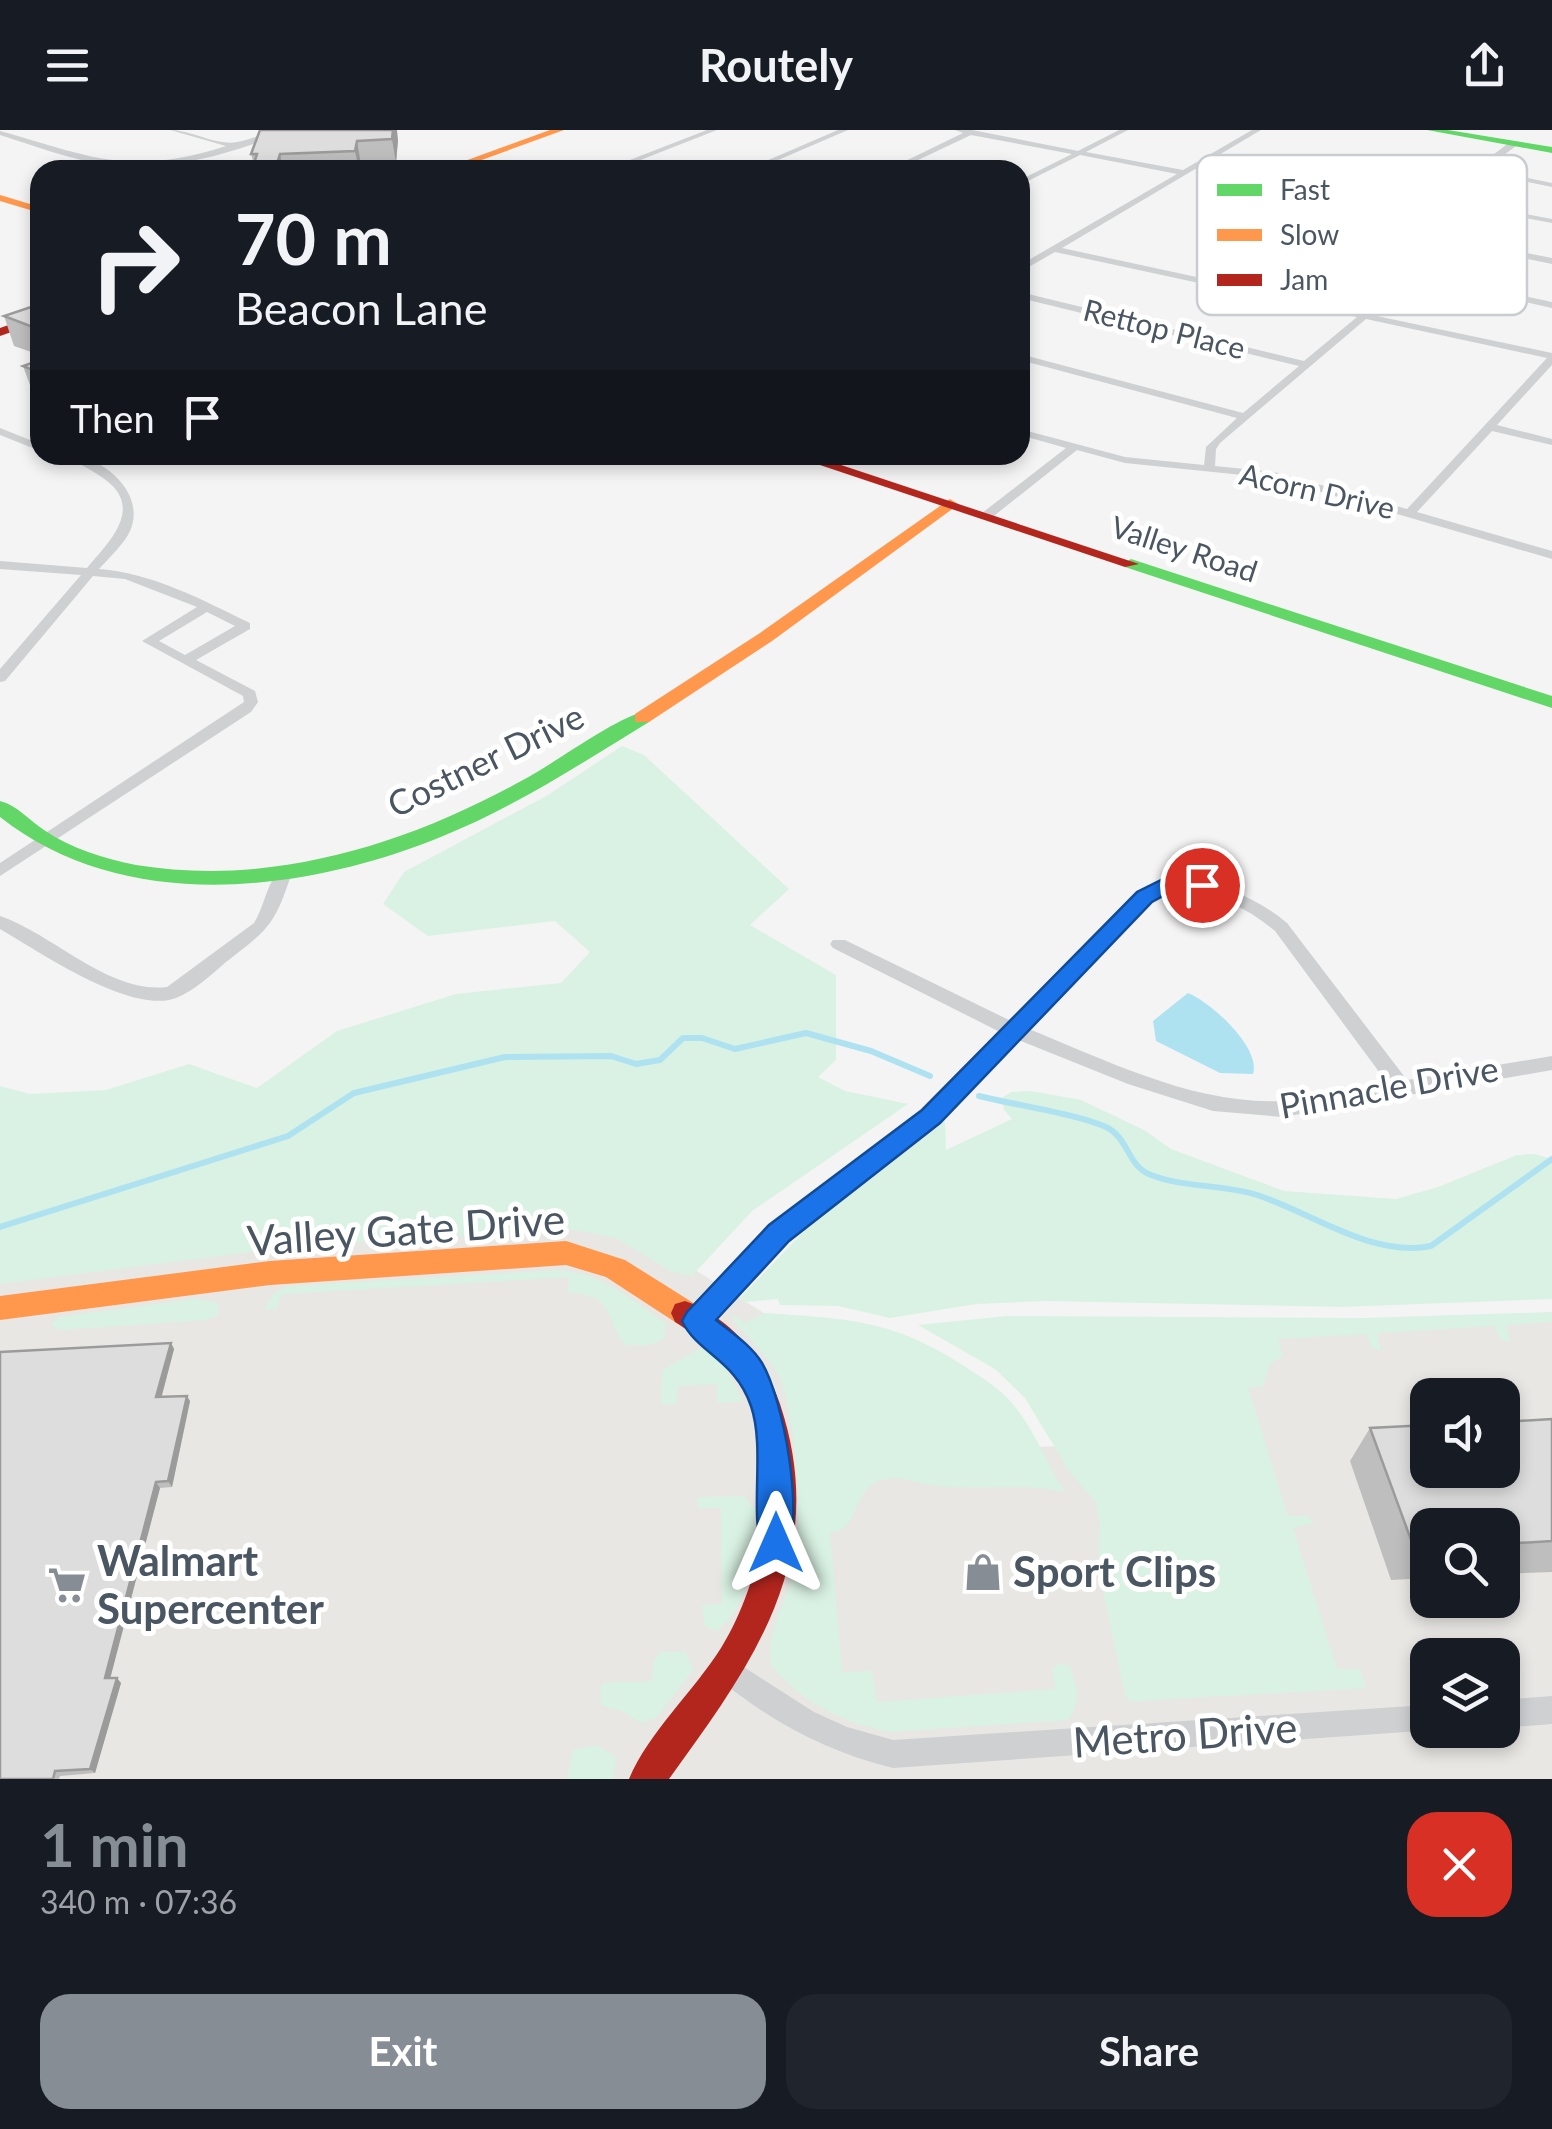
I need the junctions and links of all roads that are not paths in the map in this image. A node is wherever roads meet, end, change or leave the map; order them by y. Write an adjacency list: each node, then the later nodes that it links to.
1 (174, 130): 14 (street)
2 (282, 130): 14 (street)
3 (559, 130): 21 (street)
4 (574, 130): 22 (street)
5 (712, 130): 23 (street)
6 (844, 130): 24 (street)
7 (959, 130): 12 (street)
8 (1124, 130): 16 (street)
9 (1257, 130): 17 (street)
10 (1432, 130): 13 (street)
11 (0, 132): 19 (street)
12 (971, 132): 16 (street); 25 (street)
13 (1513, 144): 15 (street); 18 (street)
14 (232, 145): 20 (street)
15 (1552, 150)
16 (1080, 153): 27 (street); 28 (street)
17 (1215, 155)
18 (1498, 155)
19 (96, 160)
20 (180, 160)
21 (473, 160)
22 (489, 160)
23 (634, 160)
24 (773, 160)
25 (911, 160)
26 (1197, 165): 27 (street)
27 (1184, 173): 35 (street)
28 (1030, 179)
29 (1527, 181): 30 (street)
30 (1552, 186)
31 (0, 198): 32 (street)
32 (30, 207)
33 (1527, 216): 34 (street)
34 (1552, 221)
35 (1053, 249): 38 (street); 39 (street)
36 (1527, 256): 37 (street)
37 (1552, 261)
38 (1030, 262)
39 (1197, 279)
40 (1030, 297): 48 (street, Rettop Place)
41 (1527, 300): 42 (street)
42 (1552, 305)
43 (1366, 315): 46 (street); 48 (street)
44 (30, 318): 45 (street)
45 (0, 329)
46 (1552, 358): 51 (street)
47 (1030, 361): 49 (street)
48 (1307, 365): 49 (street)
49 (1246, 418): 60 (street)
50 (0, 420): 53 (street)
51 (1490, 427): 55 (street); 62 (street)
52 (0, 431): 56 (street)
53 (30, 432)
54 (1030, 435): 57 (street, Acorn Drive)
55 (1552, 442)
56 (30, 444)
57 (1074, 447): 60 (street, Acorn Drive); 63 (street)
58 (90, 465): 66 (street)
59 (828, 465): 61 (street, Valley Road)
60 (1209, 468): 62 (street, Acorn Drive)
61 (950, 504): 63 (street, Valley Road); 74 (street, Costner Drive)
62 (1410, 514): 64 (street, Acorn Drive)
63 (986, 516): 70 (street, Valley Road)
64 (1552, 555)
65 (0, 565): 66 (street)
66 (93, 570): 67 (street); 69 (street)
67 (203, 609): 68 (street); 68 (street)
68 (186, 660): 72 (street)
69 (0, 678)
70 (1552, 702)
71 (0, 807): 72 (street, Costner Drive)
72 (47, 841): 73 (street); 74 (street, Costner Drive)
73 (0, 871)
74 (284, 872): 75 (street)
75 (0, 922)
76 (839, 944): 77 (street, Pinnacle Drive)
77 (1012, 1030): 79 (street, Pinnacle Drive); 79 (street); 81 (street)
78 (1552, 1062): 79 (street, Pinnacle Drive)
79 (1402, 1088)
80 (0, 1308): 81 (street, Valley Gate Drive)
81 (697, 1321): 82 (street, Valley Gate Drive)
82 (725, 1668): 85 (street, Metro Drive); 86 (street, Valley Gate Drive)
83 (1552, 1710): 84 (street)
84 (1520, 1713)
85 (1410, 1720)
86 (647, 1779)

